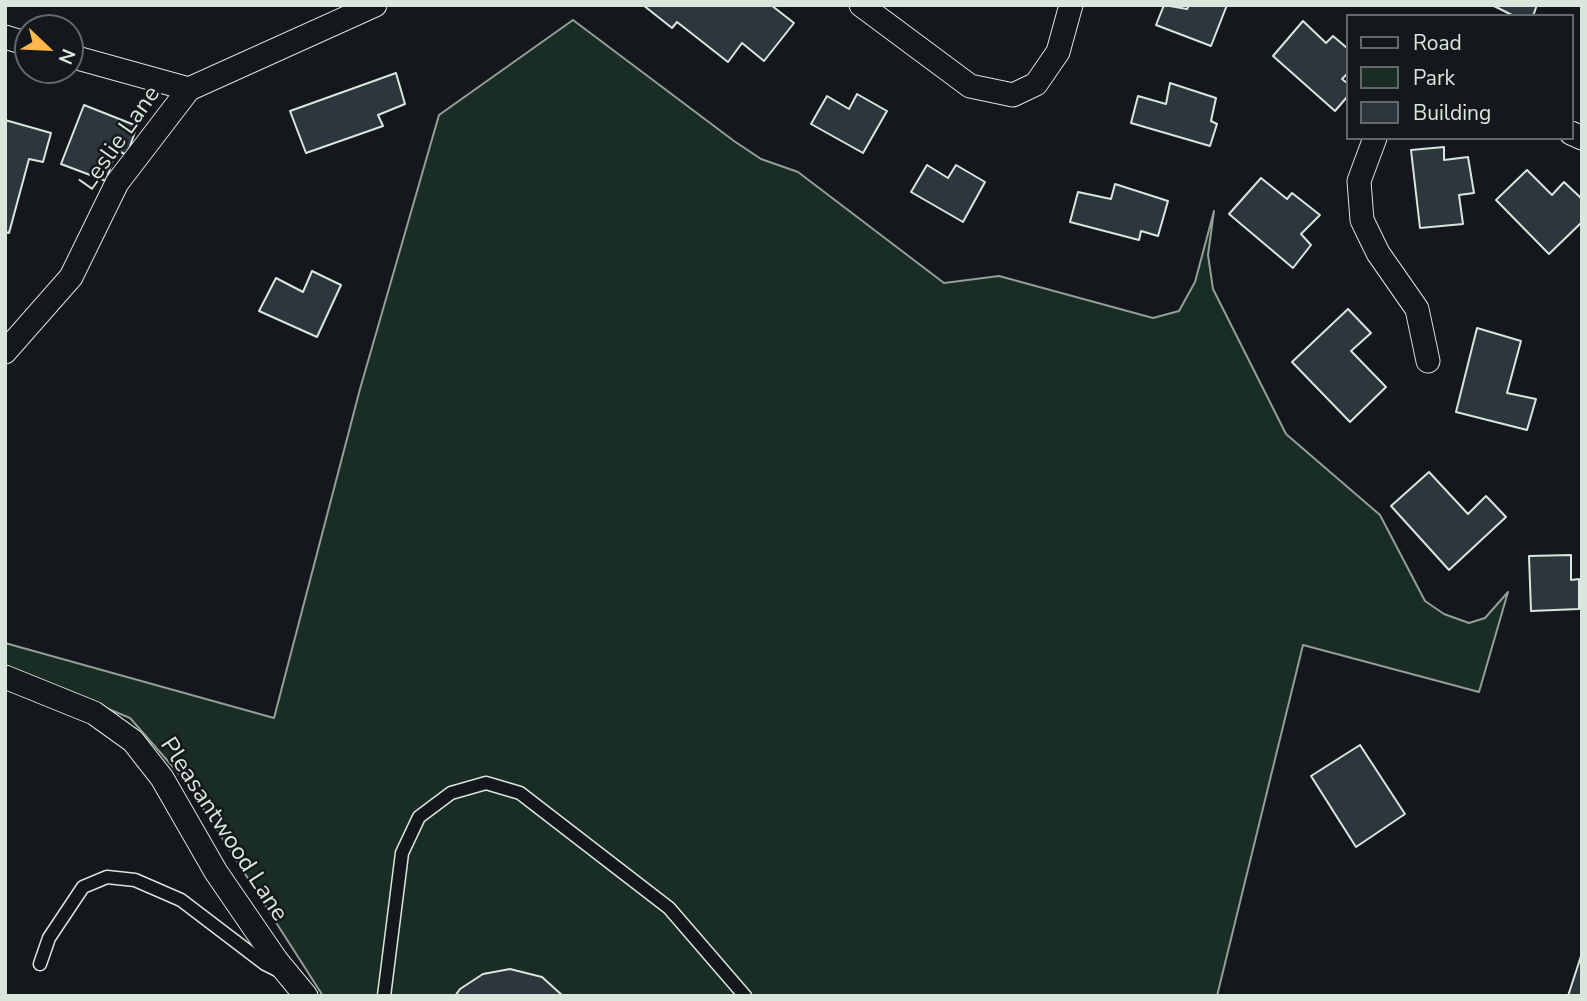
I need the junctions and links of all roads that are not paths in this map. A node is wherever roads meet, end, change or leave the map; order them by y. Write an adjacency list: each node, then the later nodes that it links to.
1 (375, 5): 5 (street, Leslie Lane)
2 (860, 5): 3 (street)
3 (1071, 5)
4 (84, 60): 5 (street)
5 (189, 89): 7 (street, Leslie Lane)
6 (1374, 140): 8 (street)
7 (5, 352)
8 (1428, 361)
9 (5, 677): 11 (street, Pleasantwood Lane)
10 (40, 964): 11 (lane)
11 (289, 976): 12 (street, Pleasantwood Lane)
12 (306, 996)
13 (384, 996): 14 (lane)
14 (745, 996)

